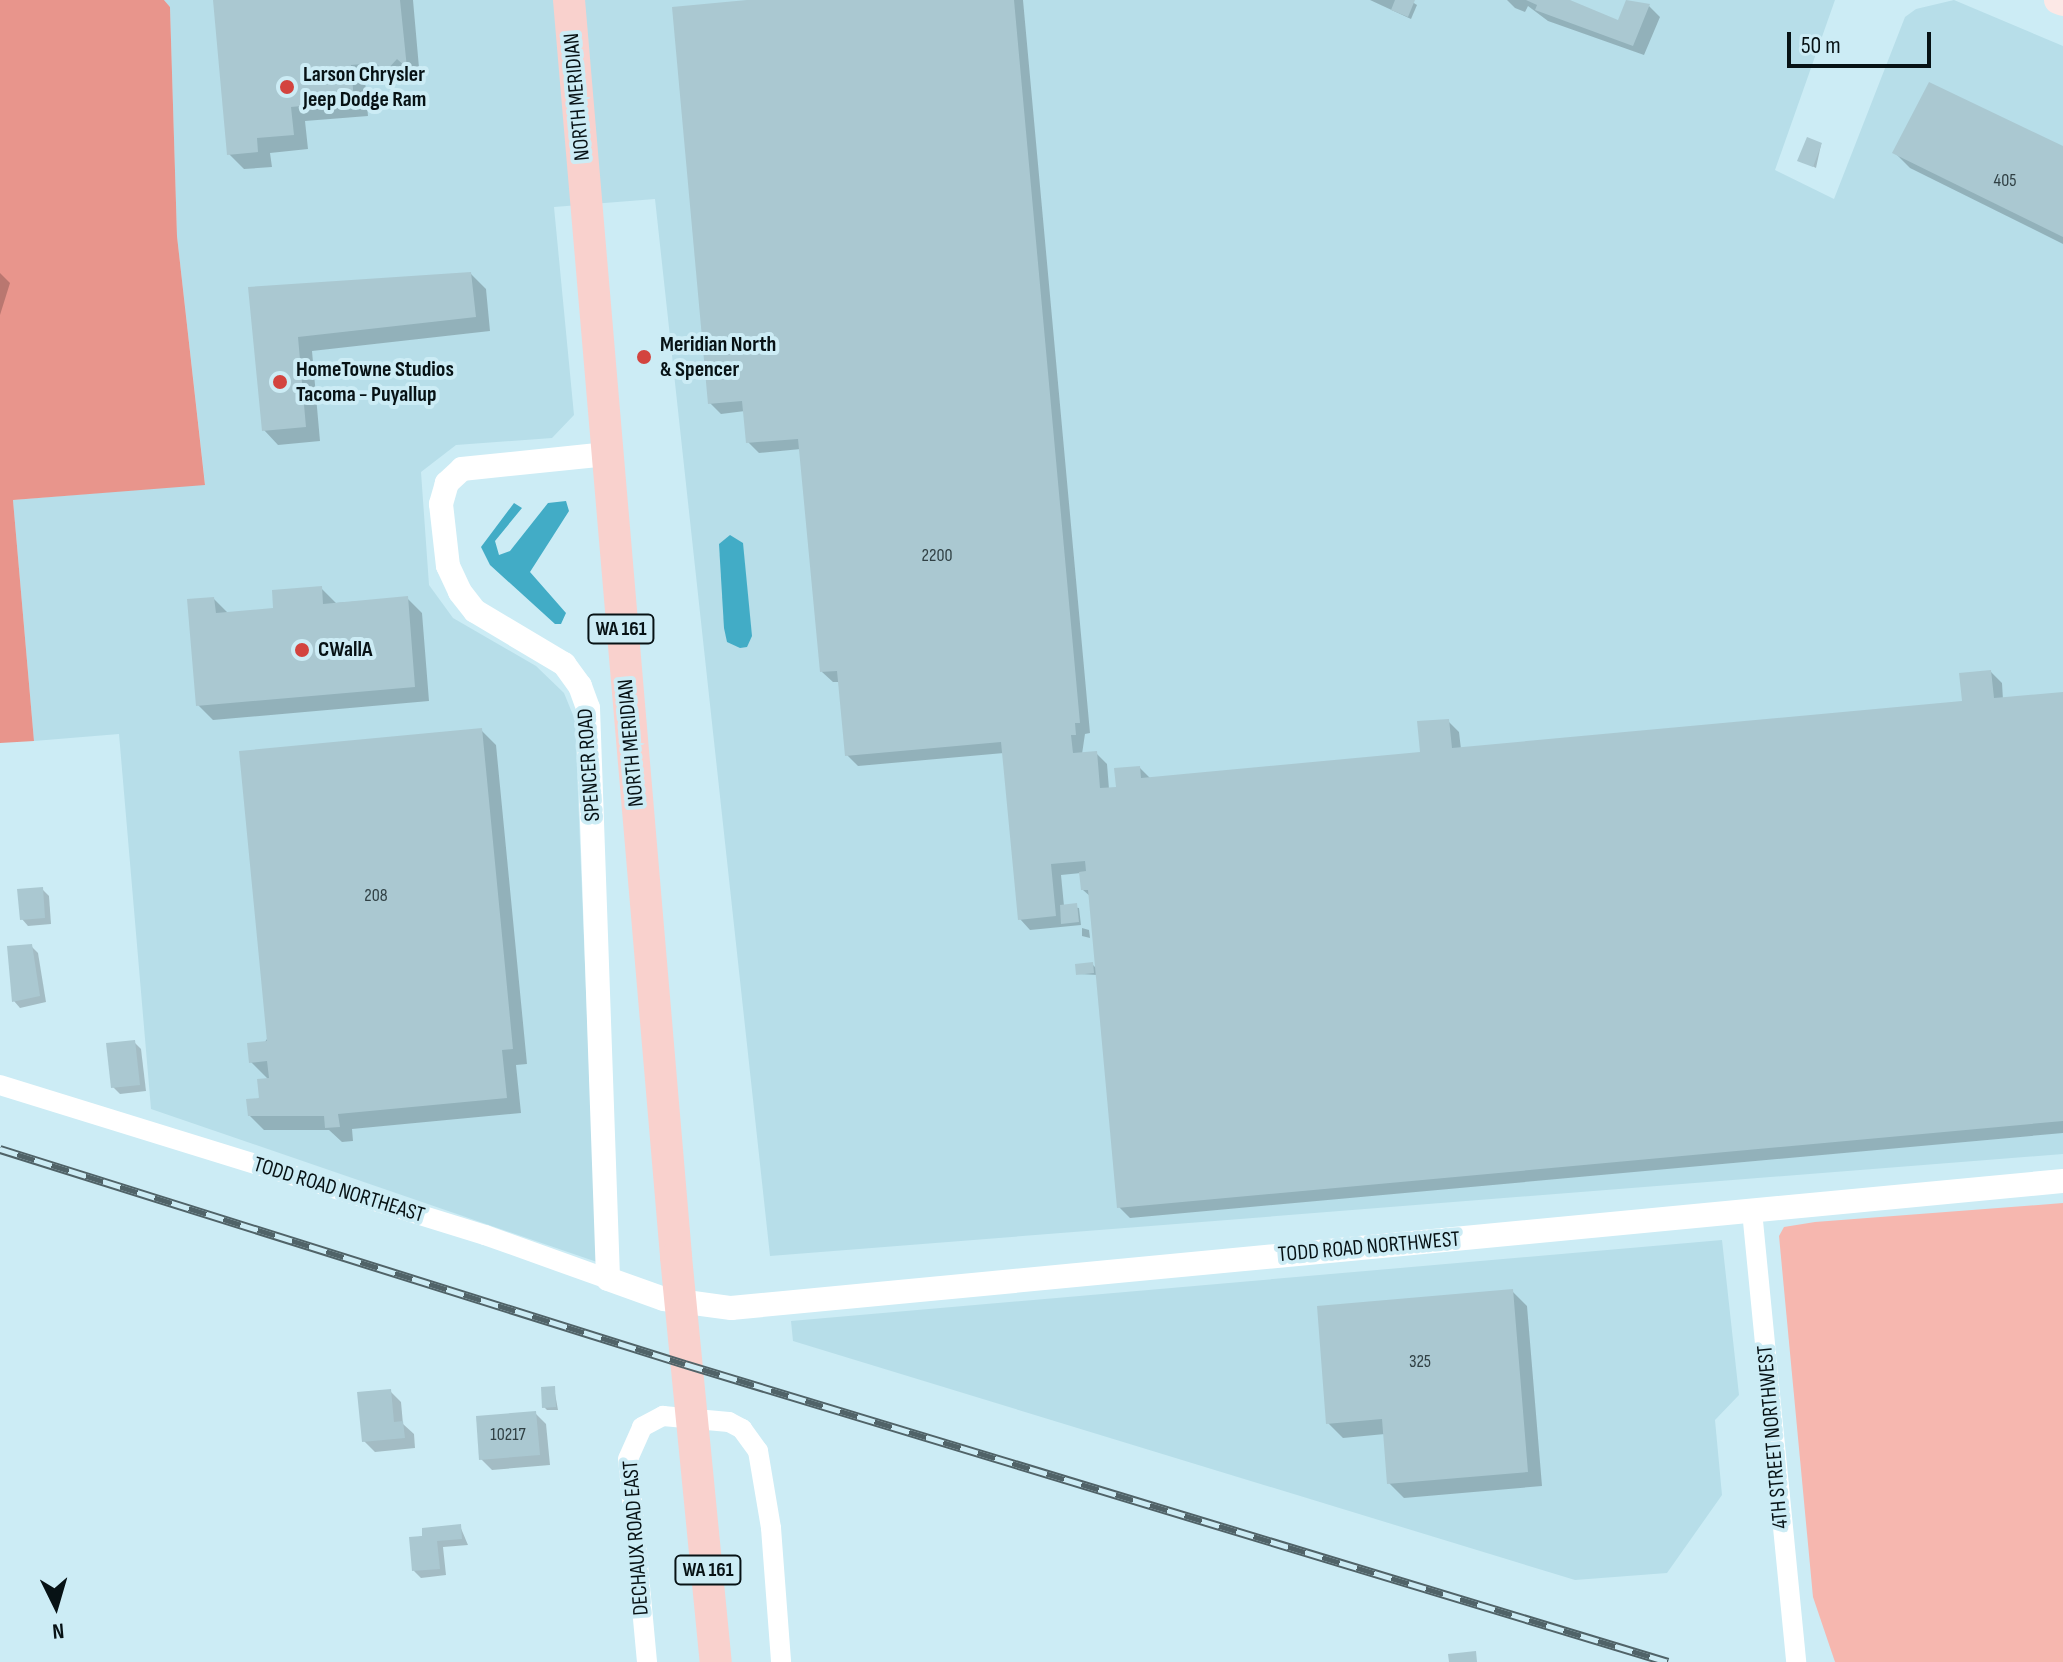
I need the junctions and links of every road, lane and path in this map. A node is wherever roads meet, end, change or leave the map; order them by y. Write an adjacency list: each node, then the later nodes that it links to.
1 (569, 0): 2 (main road, NORTH MERIDIAN / WA 161)
2 (607, 454): 6 (street, SPENCER ROAD); 9 (main road, NORTH MERIDIAN / WA 161)
3 (0, 1085): 6 (street, TODD ROAD NORTHEAST)
4 (2063, 1181): 5 (street, TODD ROAD NORTHWEST)
5 (1752, 1211): 7 (street, TODD ROAD NORTHWEST); 11 (street, 4TH STREET NORTHWEST)
6 (608, 1279): 7 (street, TODD ROAD NORTHEAST)
7 (675, 1301)
8 (647, 1662): 10 (street, DECHAUX ROAD EAST)
9 (716, 1662)
10 (781, 1662)
11 (1796, 1662)

